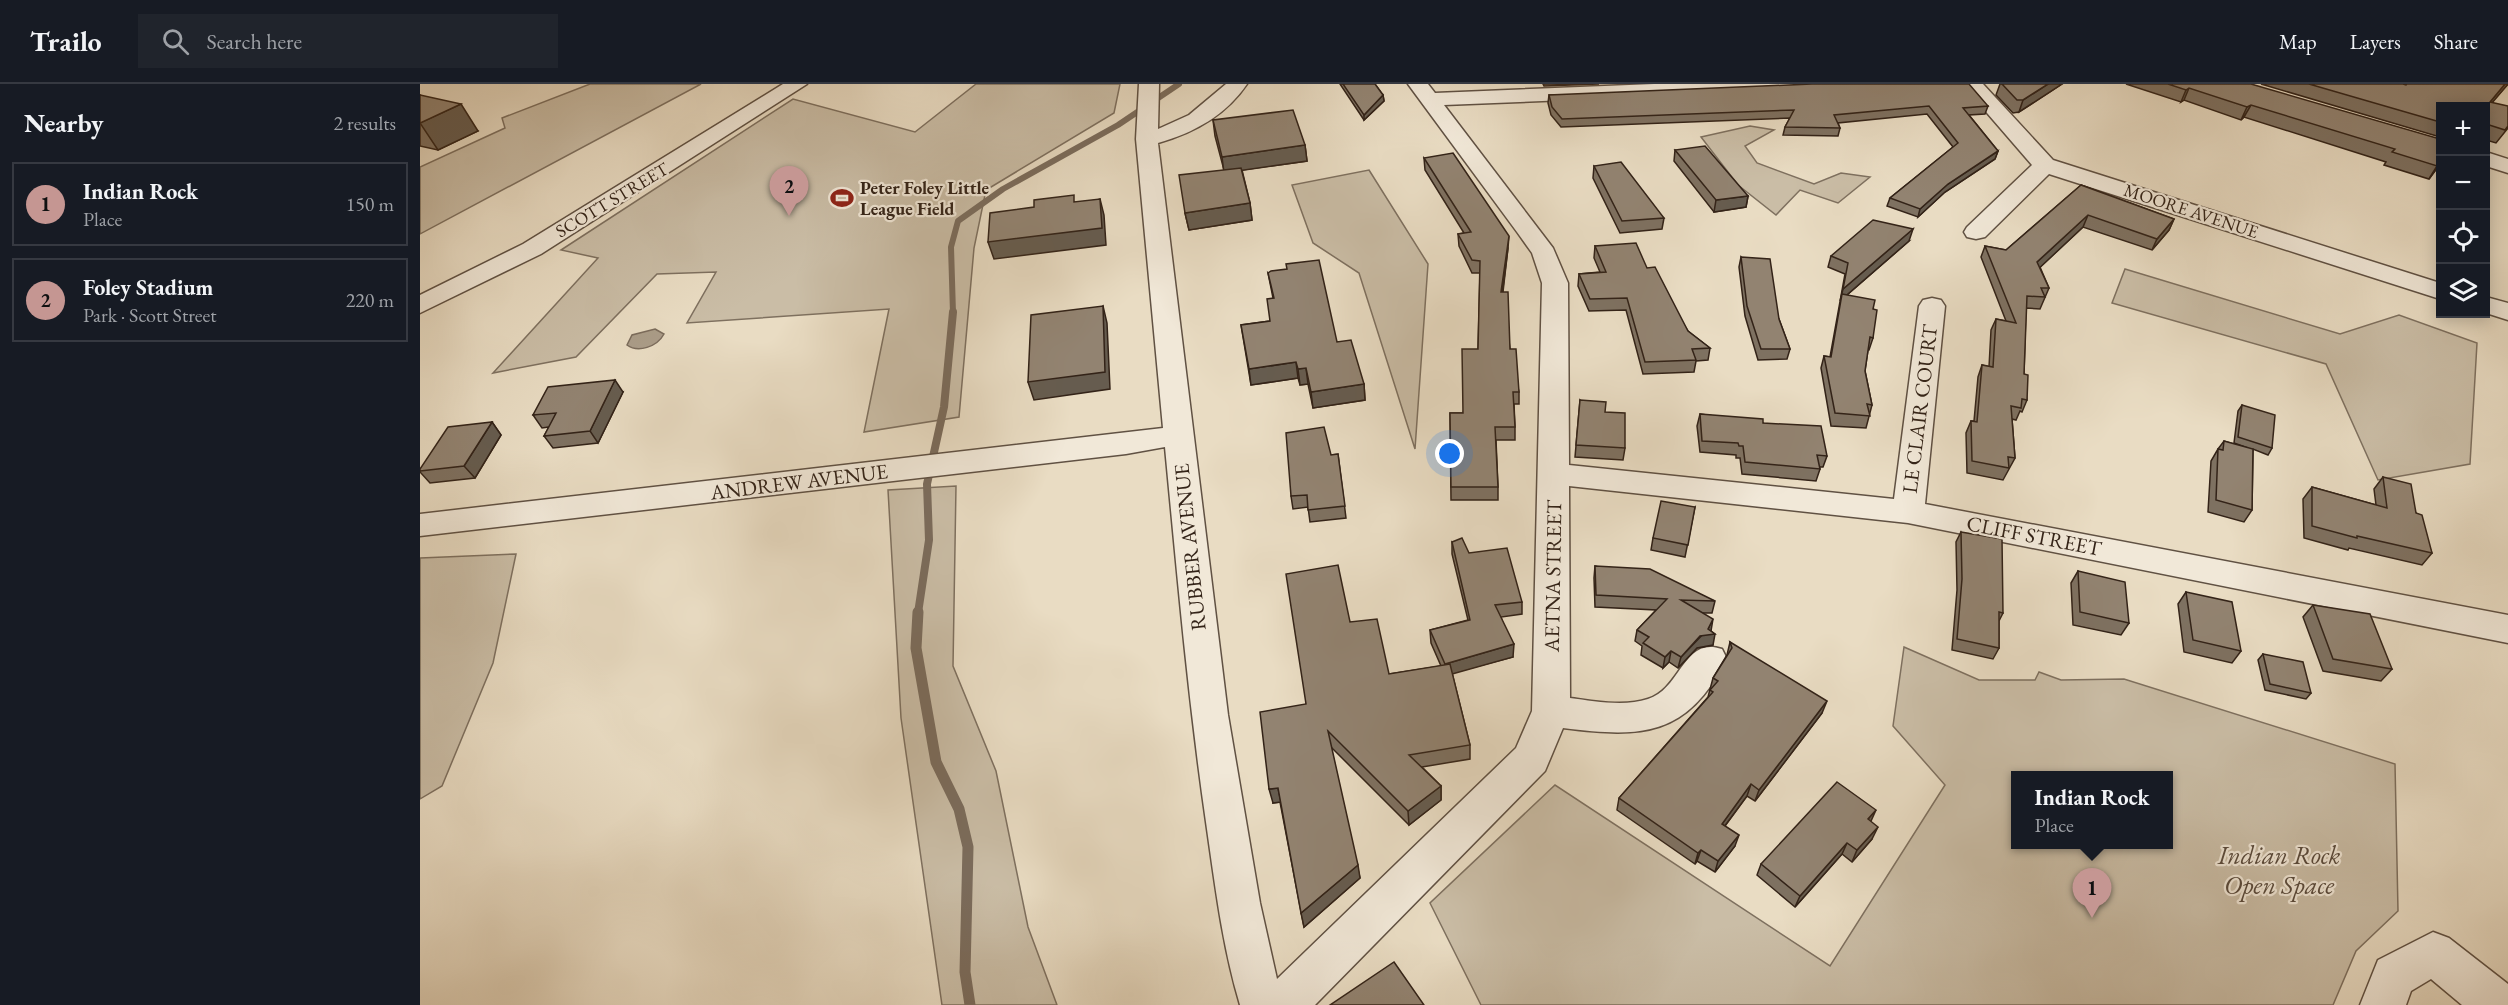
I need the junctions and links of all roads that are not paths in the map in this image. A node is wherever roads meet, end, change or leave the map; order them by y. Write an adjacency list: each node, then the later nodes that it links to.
1 (798, 84): 13 (street, SCOTT STREET)
2 (1149, 84): 7 (street, RUBBER AVENUE)
3 (1237, 84): 7 (street)
4 (1810, 84): 6 (street)
5 (1972, 84): 9 (street)
6 (1424, 92): 18 (street, AETNA STREET)
7 (1147, 133): 17 (street, RUBBER AVENUE)
8 (2490, 160): 10 (street)
9 (2045, 165): 11 (street); 12 (street, MOORE AVENUE)
10 (2508, 166)
11 (1977, 232)
12 (2436, 290)
13 (420, 305)
14 (1932, 306): 19 (street, LE CLAIR COURT)
15 (2490, 306): 16 (street)
16 (2508, 312)
17 (1178, 435): 20 (street, ANDREW AVENUE); 24 (street, RUBBER AVENUE)
18 (1554, 474): 19 (street, CLIFF STREET); 23 (street, AETNA STREET)
19 (1908, 512): 21 (street, CLIFF STREET)
20 (420, 525)
21 (2508, 629)
22 (1709, 659): 23 (street)
23 (1551, 711): 25 (street, AETNA STREET)
24 (1263, 1005)
25 (1283, 1005)
26 (2383, 1005): 27 (street)
27 (2498, 1005)

